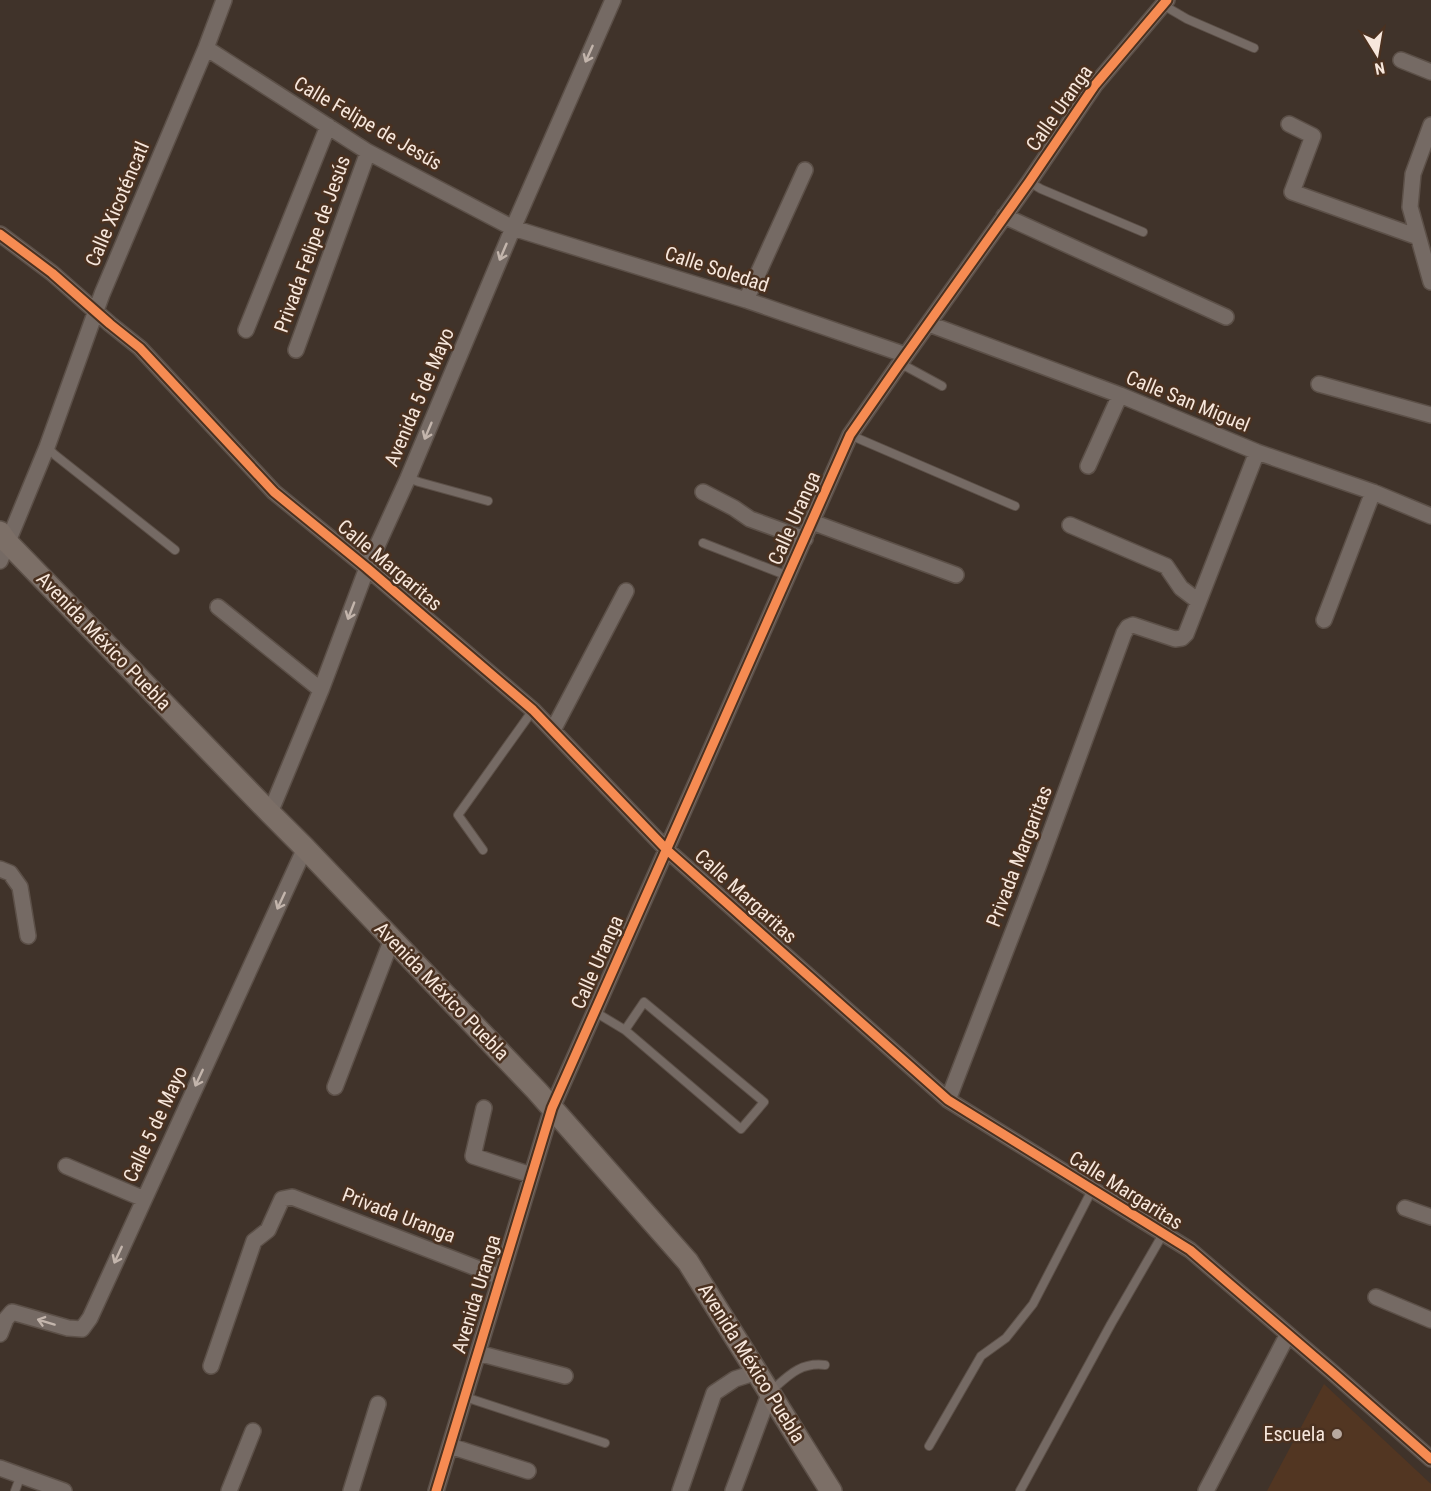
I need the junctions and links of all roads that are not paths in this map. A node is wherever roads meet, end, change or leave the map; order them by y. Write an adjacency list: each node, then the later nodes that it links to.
1 (224, 0): 4 (street, Calle Xicoténcatl)
2 (613, 0): 15 (street, Avenida 5 de Mayo, one-way to 15)
3 (1165, 2): 5 (lane); 13 (street, Calle Uranga)
4 (206, 48): 10 (street, Calle Felipe de Jesús); 21 (street, Calle Xicoténcatl)
5 (1254, 48)
6 (1401, 60): 7 (street)
7 (1431, 72)
8 (1289, 124): 18 (street)
9 (1431, 125): 18 (street)
10 (328, 126): 11 (street, Calle Felipe de Jesús); 24 (street)
11 (368, 152): 15 (street, Calle Felipe de Jesús); 25 (street, Privada Felipe de Jesús)
12 (805, 170): 20 (street)
13 (1029, 182): 14 (street, Calle Uranga); 16 (lane)
14 (1004, 216): 22 (street); 23 (street, Calle Uranga)
15 (513, 228): 20 (street, Calle Soledad); 35 (street, Avenida 5 de Mayo, one-way to 35)
16 (1143, 232)
17 (0, 234): 21 (street, Calle Margaritas)
18 (1419, 237): 19 (street)
19 (1431, 282)
20 (746, 300): 26 (street, Calle Soledad)
21 (95, 311): 32 (street, Calle Xicoténcatl); 47 (street, Calle Margaritas)
22 (1226, 317)
23 (929, 324): 26 (street, Calle Uranga); 29 (street, Calle San Miguel)
24 (246, 330)
25 (296, 350)
26 (902, 360): 28 (lane); 31 (street, Calle Uranga)
27 (1319, 384): 30 (street)
28 (942, 386)
29 (1120, 395): 33 (street, Calle San Miguel); 34 (street)
30 (1431, 415)
31 (850, 435): 39 (lane); 41 (street, Calle Uranga)
32 (47, 447): 45 (street, Calle Xicoténcatl); 46 (lane)
33 (1257, 452): 37 (street, Calle San Miguel); 51 (street)
34 (1088, 466)
35 (408, 478): 38 (lane); 47 (street, Avenida 5 de Mayo)
36 (703, 492): 43 (street)
37 (1373, 492): 40 (street, Calle San Miguel); 53 (street)
38 (488, 501)
39 (1015, 506)
40 (1431, 516)
41 (812, 522): 43 (street, Calle Uranga); 48 (street)
42 (1070, 525): 51 (street)
43 (804, 539): 49 (street, Calle Uranga)
44 (703, 543): 49 (lane)
45 (2, 545): 57 (main road, Avenida México Puebla)
46 (175, 549)
47 (367, 568): 54 (street, Avenida 5 de Mayo, one-way to 54); 55 (street, Calle Margaritas)
48 (956, 575)
49 (788, 576): 60 (street, Calle Uranga)
50 (626, 591): 56 (street)
51 (1198, 601): 67 (street, Privada Margaritas)
52 (218, 607): 54 (street)
53 (1324, 620)
54 (321, 690): 57 (street, Avenida 5 de Mayo)
55 (533, 710): 56 (street, Calle Margaritas); 59 (lane)
56 (553, 730): 60 (street, Calle Margaritas)
57 (270, 813): 58 (main road, Avenida México Puebla)
58 (305, 848): 63 (main road, Avenida México Puebla); 73 (street, Calle 5 de Mayo, one-way to 73)
59 (483, 850)
60 (667, 850): 64 (street, Calle Uranga); 67 (street, Calle Margaritas)
61 (0, 869): 62 (street)
62 (28, 936)
63 (392, 939): 66 (street); 69 (main road, Avenida México Puebla)
64 (595, 1012): 65 (lane); 69 (street, Calle Uranga)
65 (625, 1030): 65 (lane)
66 (335, 1087)
67 (948, 1100): 72 (street, Calle Margaritas)
68 (484, 1108): 71 (street)
69 (552, 1108): 71 (street, Avenida Uranga); 85 (main road, Avenida México Puebla)
70 (66, 1166): 73 (street)
71 (531, 1175): 77 (street, Avenida Uranga)
72 (1092, 1190): 76 (street, Calle Margaritas); 93 (lane)
73 (144, 1199): 80 (street, Calle 5 de Mayo, one-way to 80)
74 (1405, 1208): 75 (street)
75 (1431, 1217)
76 (1163, 1234): 81 (street, Calle Margaritas); 106 (lane)
77 (500, 1277): 82 (street, Avenida Uranga); 84 (street, Privada Uranga)
78 (1376, 1297): 79 (street)
79 (1431, 1320)
80 (0, 1334)
81 (1288, 1334): 94 (street, Calle Margaritas); 107 (street)
82 (478, 1353): 86 (street); 88 (street, Avenida Uranga)
83 (825, 1365): 87 (lane)
84 (212, 1366)
85 (757, 1372): 87 (main road, Avenida México Puebla); 103 (street)
86 (565, 1376)
87 (770, 1392): 104 (street); 105 (main road, Avenida México Puebla)
88 (465, 1396): 91 (lane); 92 (street, Avenida Uranga)
89 (378, 1404): 101 (street)
90 (253, 1431): 100 (street)
91 (605, 1443)
92 (450, 1446): 96 (street); 102 (street, Avenida Uranga)
93 (929, 1446)
94 (1431, 1459)
95 (0, 1468): 97 (street)
96 (528, 1471)
97 (21, 1475): 98 (lane); 99 (street)
98 (15, 1491)
99 (64, 1491)
100 (229, 1491)
101 (351, 1491)
102 (436, 1491)
103 (680, 1491)
104 (733, 1491)
105 (831, 1491)
106 (1020, 1491)
107 (1206, 1491)

